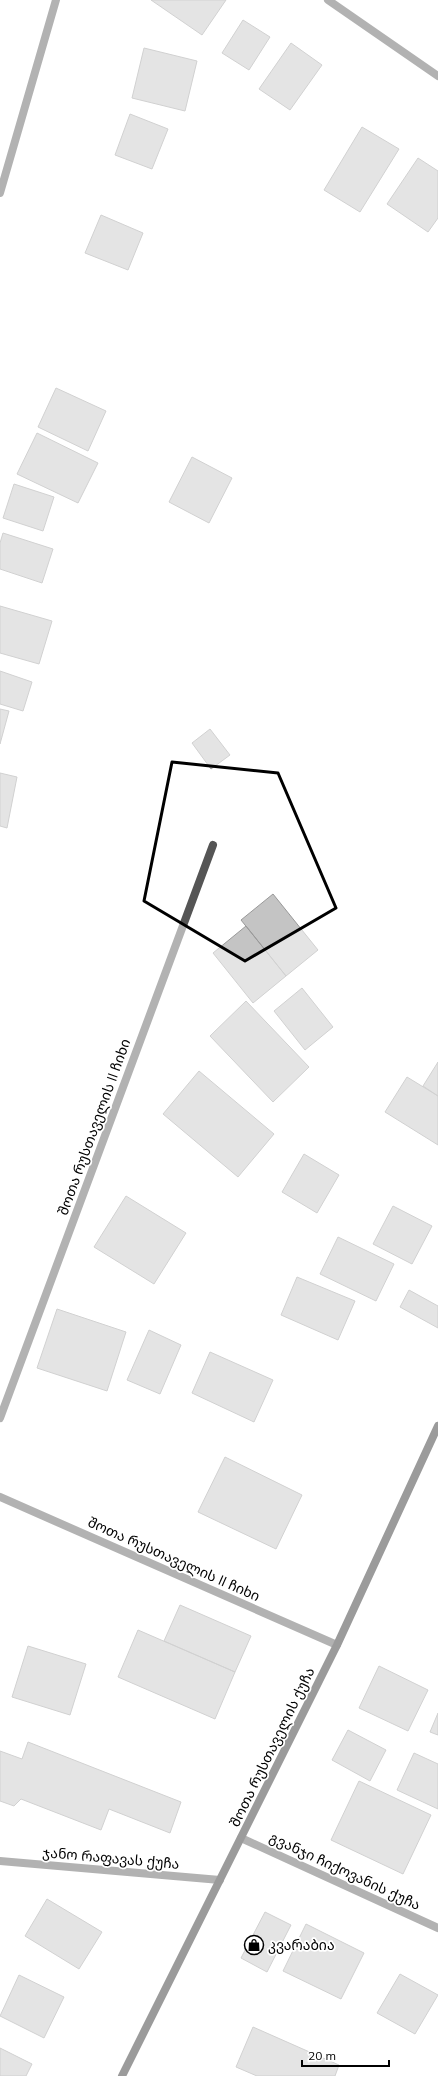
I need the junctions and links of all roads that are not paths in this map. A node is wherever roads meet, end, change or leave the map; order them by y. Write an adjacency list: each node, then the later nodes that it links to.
1 (56, 0): 4 (street)
2 (328, 0): 3 (street)
3 (438, 76)
4 (0, 193)
5 (213, 844): 6 (street, შოთა რუსთაველის II ჩიხი)
6 (0, 1418)
7 (438, 1426): 9 (main road, შოთა რუსთაველის ქუჩა)
8 (0, 1497): 9 (street, შოთა რუსთაველის II ჩიხი)
9 (337, 1644): 10 (main road, შოთა რუსთაველის ქუჩა)
10 (241, 1838): 12 (main road, შოთა რუსთაველის ქუჩა); 13 (street, გვანჯი ჩიქოვანის ქუჩა)
11 (0, 1861): 12 (street, ჯანო რაფავას ქუჩა)
12 (220, 1880): 14 (main road, შოთა რუსთაველის ქუჩა)
13 (438, 1928)
14 (122, 2076)

